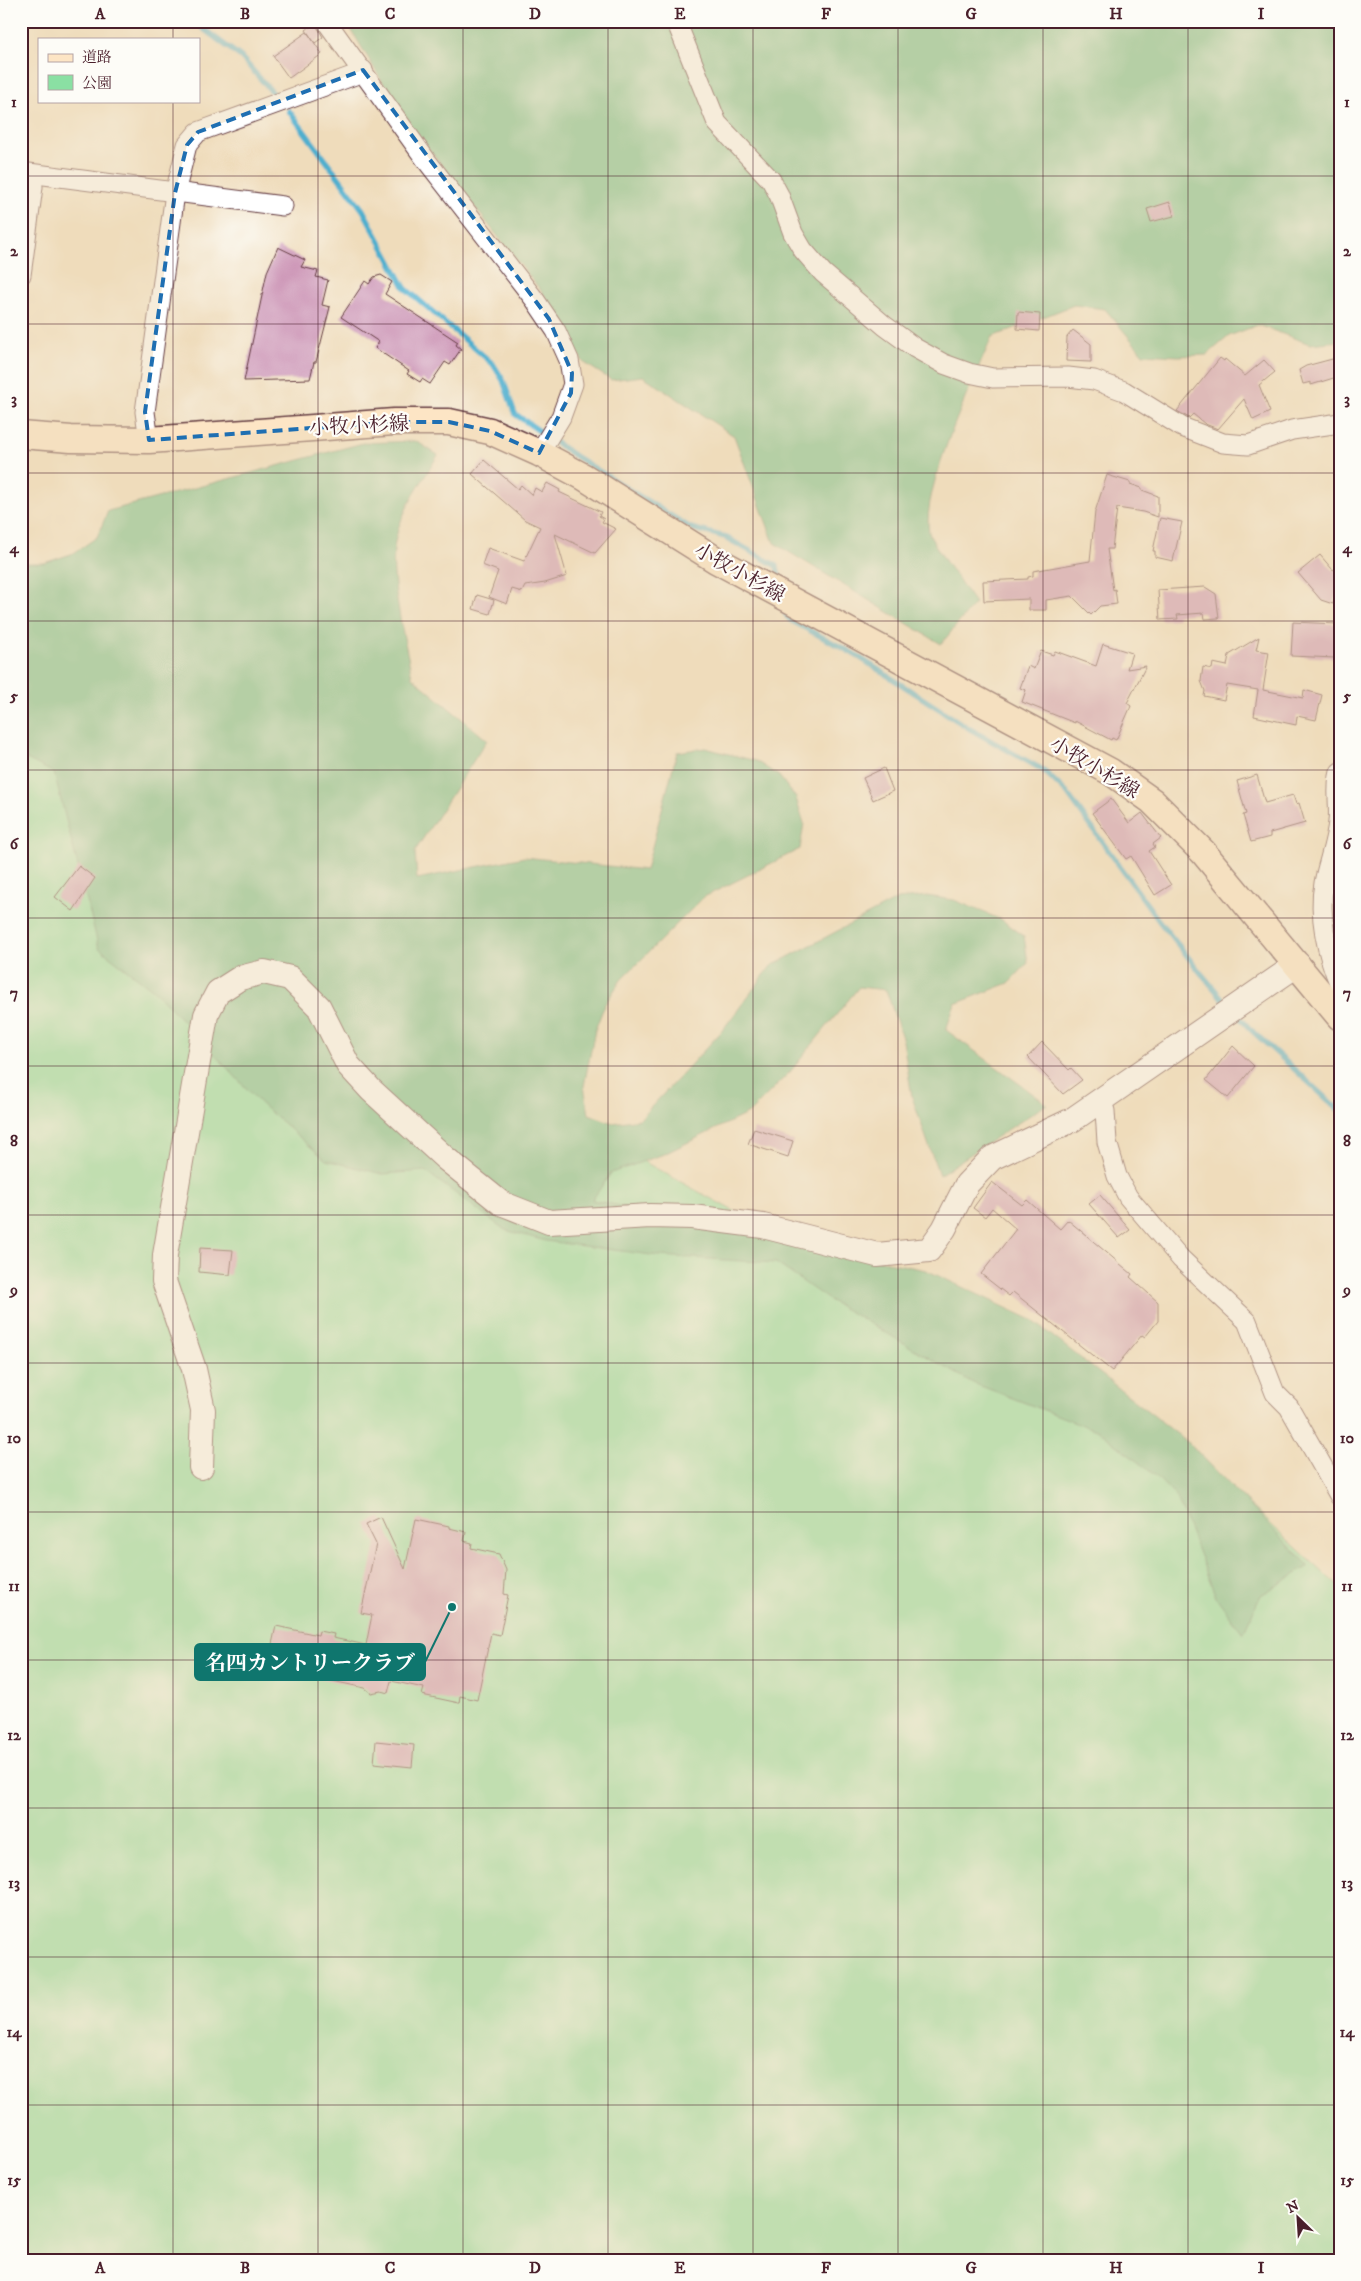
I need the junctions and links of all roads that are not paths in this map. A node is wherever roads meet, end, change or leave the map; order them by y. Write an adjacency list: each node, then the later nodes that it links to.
1 (326, 21): 3 (street)
2 (676, 21): 8 (street)
3 (363, 70): 5 (street); 11 (street)
4 (26, 173): 5 (street); 7 (street)
5 (175, 193): 6 (street); 10 (street)
6 (282, 206)
7 (21, 275)
8 (1340, 423)
9 (21, 435): 10 (main road, 小牧小杉線)
10 (148, 440): 11 (main road, 小牧小杉線)
11 (540, 450): 13 (main road, 小牧小杉線)
12 (1340, 772): 14 (street)
13 (1298, 964): 15 (main road, 小牧小杉線); 16 (street)
14 (1340, 985)
15 (1340, 1017)
16 (1101, 1100): 17 (street); 18 (street)
17 (201, 1467)
18 (1340, 1497)

